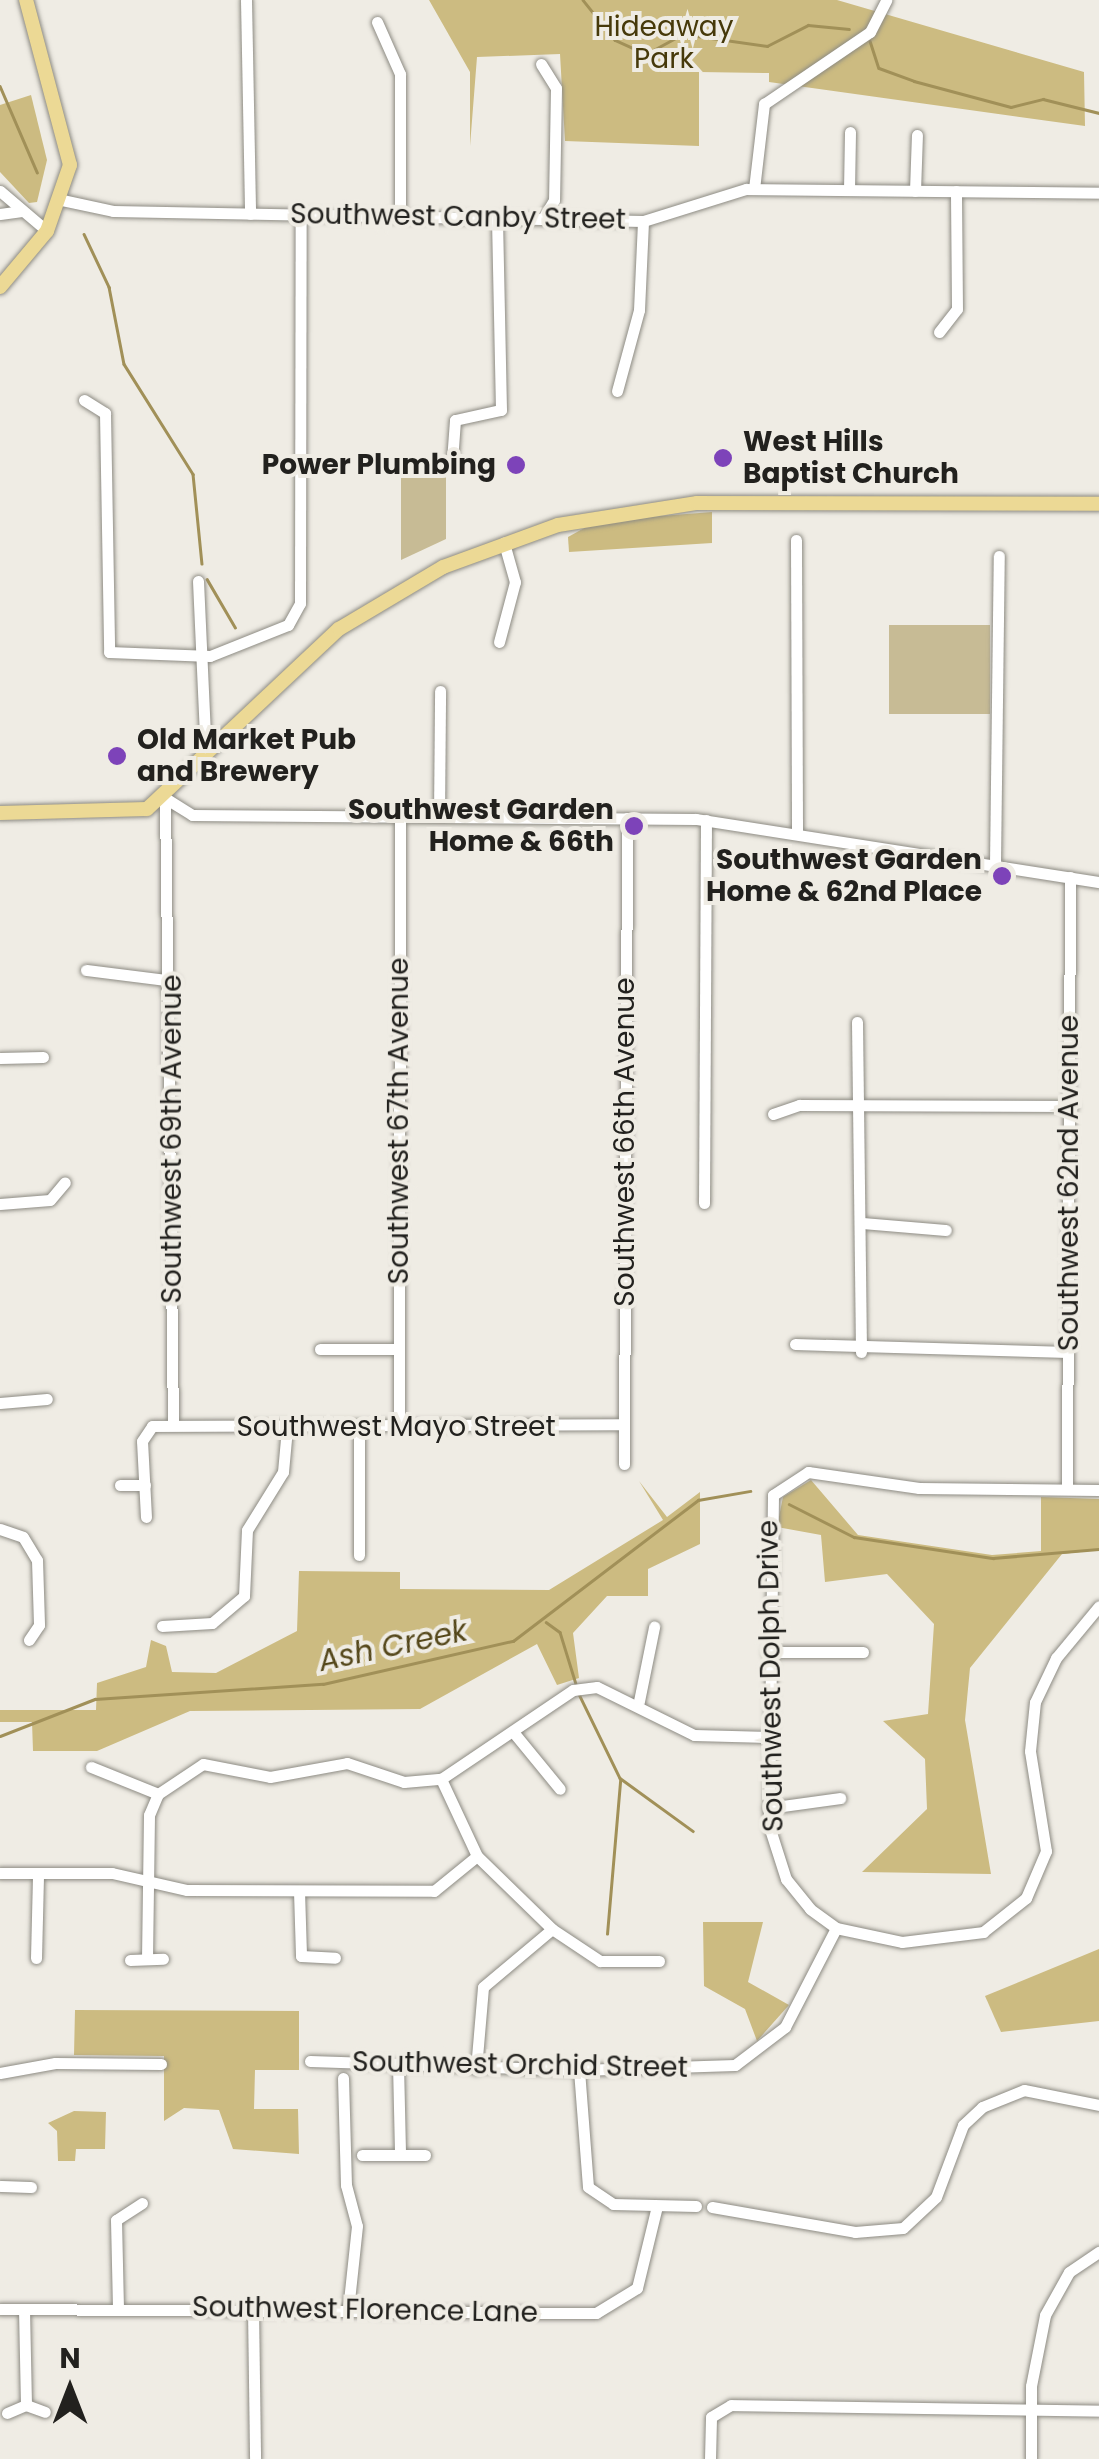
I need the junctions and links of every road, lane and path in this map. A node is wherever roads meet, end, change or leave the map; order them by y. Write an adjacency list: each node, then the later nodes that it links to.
1 (26, 0): 14 (main road)
2 (246, 0): 17 (street)
3 (886, 0): 8 (street)
4 (377, 22): 19 (street)
5 (541, 64): 21 (street)
6 (850, 132): 9 (street)
7 (917, 135): 10 (street)
8 (754, 189): 9 (street, Southwest Canby Street); 22 (street, Southwest Canby Street)
9 (850, 190): 10 (street, Southwest Canby Street)
10 (915, 191): 11 (street, Southwest Canby Street)
11 (956, 191): 13 (street, Southwest Canby Street); 25 (street)
12 (0, 192): 15 (street)
13 (1099, 193)
14 (62, 200): 17 (street, Southwest Canby Street); 23 (main road)
15 (22, 211): 16 (street); 23 (street)
16 (0, 214)
17 (250, 214): 18 (street, Southwest Canby Street)
18 (301, 215): 19 (street, Southwest Canby Street); 35 (street)
19 (400, 215): 20 (street, Southwest Canby Street)
20 (498, 218): 21 (street, Southwest Canby Street); 28 (street)
21 (544, 218): 22 (street, Southwest Canby Street)
22 (642, 221): 26 (street)
23 (47, 231): 24 (main road)
24 (0, 287)
25 (938, 332)
26 (617, 391)
27 (84, 400): 35 (street)
28 (452, 461)
29 (1099, 504): 31 (main road)
30 (796, 540): 44 (street)
31 (504, 543): 34 (street); 37 (main road)
32 (999, 556): 45 (street)
33 (198, 580): 35 (street)
34 (498, 642)
35 (197, 657): 37 (street)
36 (440, 691): 41 (street)
37 (206, 759): 38 (main road)
38 (164, 798): 39 (main road); 40 (street); 49 (street, Southwest 69th Avenue)
39 (0, 813)
40 (400, 816): 41 (street); 62 (street, Southwest 67th Avenue)
41 (440, 816): 42 (street)
42 (628, 818): 43 (street); 69 (street, Southwest 66th Avenue)
43 (706, 820): 44 (street); 57 (street)
44 (797, 834): 45 (street)
45 (995, 865): 46 (street)
46 (1070, 877): 47 (street); 54 (street, Southwest 62nd Avenue)
47 (1099, 882)
48 (86, 970): 49 (street)
49 (174, 981): 68 (street, Southwest 69th Avenue)
50 (857, 1022): 53 (street)
51 (0, 1058): 52 (street)
52 (43, 1058)
53 (862, 1104): 54 (street); 55 (street); 59 (street)
54 (1072, 1106): 65 (street, Southwest 62nd Avenue)
55 (773, 1114)
56 (66, 1182): 58 (street)
57 (704, 1203)
58 (0, 1204)
59 (862, 1223): 60 (street); 64 (street)
60 (946, 1230)
61 (795, 1344): 64 (street)
62 (399, 1348): 63 (street); 70 (street, Southwest 67th Avenue)
63 (320, 1349)
64 (862, 1352): 65 (street)
65 (1068, 1352): 76 (street, Southwest 62nd Avenue)
66 (47, 1399): 67 (street)
67 (0, 1403)
68 (173, 1422): 72 (street, Southwest Mayo Street); 75 (street)
69 (618, 1424): 70 (street, Southwest Mayo Street); 73 (street, Southwest 66th Avenue)
70 (399, 1426): 71 (street, Southwest Mayo Street)
71 (358, 1427): 72 (street, Southwest Mayo Street); 80 (street)
72 (286, 1428): 82 (street)
73 (624, 1464)
74 (120, 1485): 75 (street)
75 (145, 1485): 78 (street)
76 (1067, 1489): 77 (street, Southwest Dolph Drive); 85 (street, Southwest Dolph Drive)
77 (1099, 1490)
78 (146, 1517)
79 (0, 1529): 84 (street)
80 (360, 1555)
81 (1099, 1606): 101 (street)
82 (162, 1626)
83 (654, 1627): 87 (street)
84 (29, 1640)
85 (768, 1652): 86 (street); 89 (street, Southwest Dolph Drive)
86 (862, 1652)
87 (639, 1700): 88 (street); 89 (street)
88 (514, 1733): 91 (street); 92 (street)
89 (768, 1738): 95 (street, Southwest Dolph Drive)
90 (91, 1767): 93 (street)
91 (441, 1779): 93 (street); 96 (street)
92 (560, 1789)
93 (158, 1794): 99 (street)
94 (840, 1798): 95 (street)
95 (768, 1808): 101 (street, Southwest Dolph Drive)
96 (478, 1856): 100 (street); 102 (street)
97 (0, 1874): 98 (street)
98 (38, 1875): 99 (street); 103 (street)
99 (148, 1883): 100 (street); 104 (street)
100 (298, 1891): 105 (street)
101 (836, 1928): 113 (street, Southwest Orchid Street)
102 (552, 1929): 108 (street); 112 (street)
103 (36, 1958)
104 (147, 1958): 106 (street); 107 (street)
105 (335, 1958)
106 (163, 1959)
107 (130, 1960)
108 (659, 1960)
109 (310, 2061): 111 (street, Southwest Orchid Street)
110 (161, 2064): 114 (street)
111 (398, 2064): 112 (street, Southwest Orchid Street); 117 (street)
112 (476, 2068): 113 (street, Southwest Orchid Street)
113 (579, 2070): 123 (street)
114 (0, 2073)
115 (343, 2078): 131 (street)
116 (1099, 2105): 125 (street)
117 (400, 2155): 118 (street); 119 (street)
118 (425, 2155)
119 (362, 2156)
120 (0, 2186): 121 (street)
121 (30, 2187)
122 (142, 2202): 127 (street)
123 (657, 2206): 124 (street); 131 (street, Southwest Florence Lane)
124 (696, 2206)
125 (712, 2207)
126 (1099, 2252): 134 (street)
127 (118, 2308): 129 (street, Southwest Florence Lane); 130 (street, Southwest Florence Lane)
128 (0, 2309): 130 (street, Southwest Florence Lane)
129 (253, 2309): 131 (street, Southwest Florence Lane); 137 (street)
130 (24, 2310): 132 (street)
131 (348, 2310)
132 (26, 2406): 135 (street); 136 (street)
133 (1099, 2410): 134 (street)
134 (1030, 2411): 138 (street); 139 (street)
135 (45, 2412)
136 (7, 2414)
137 (255, 2459)
138 (710, 2459)
139 (1031, 2459)

